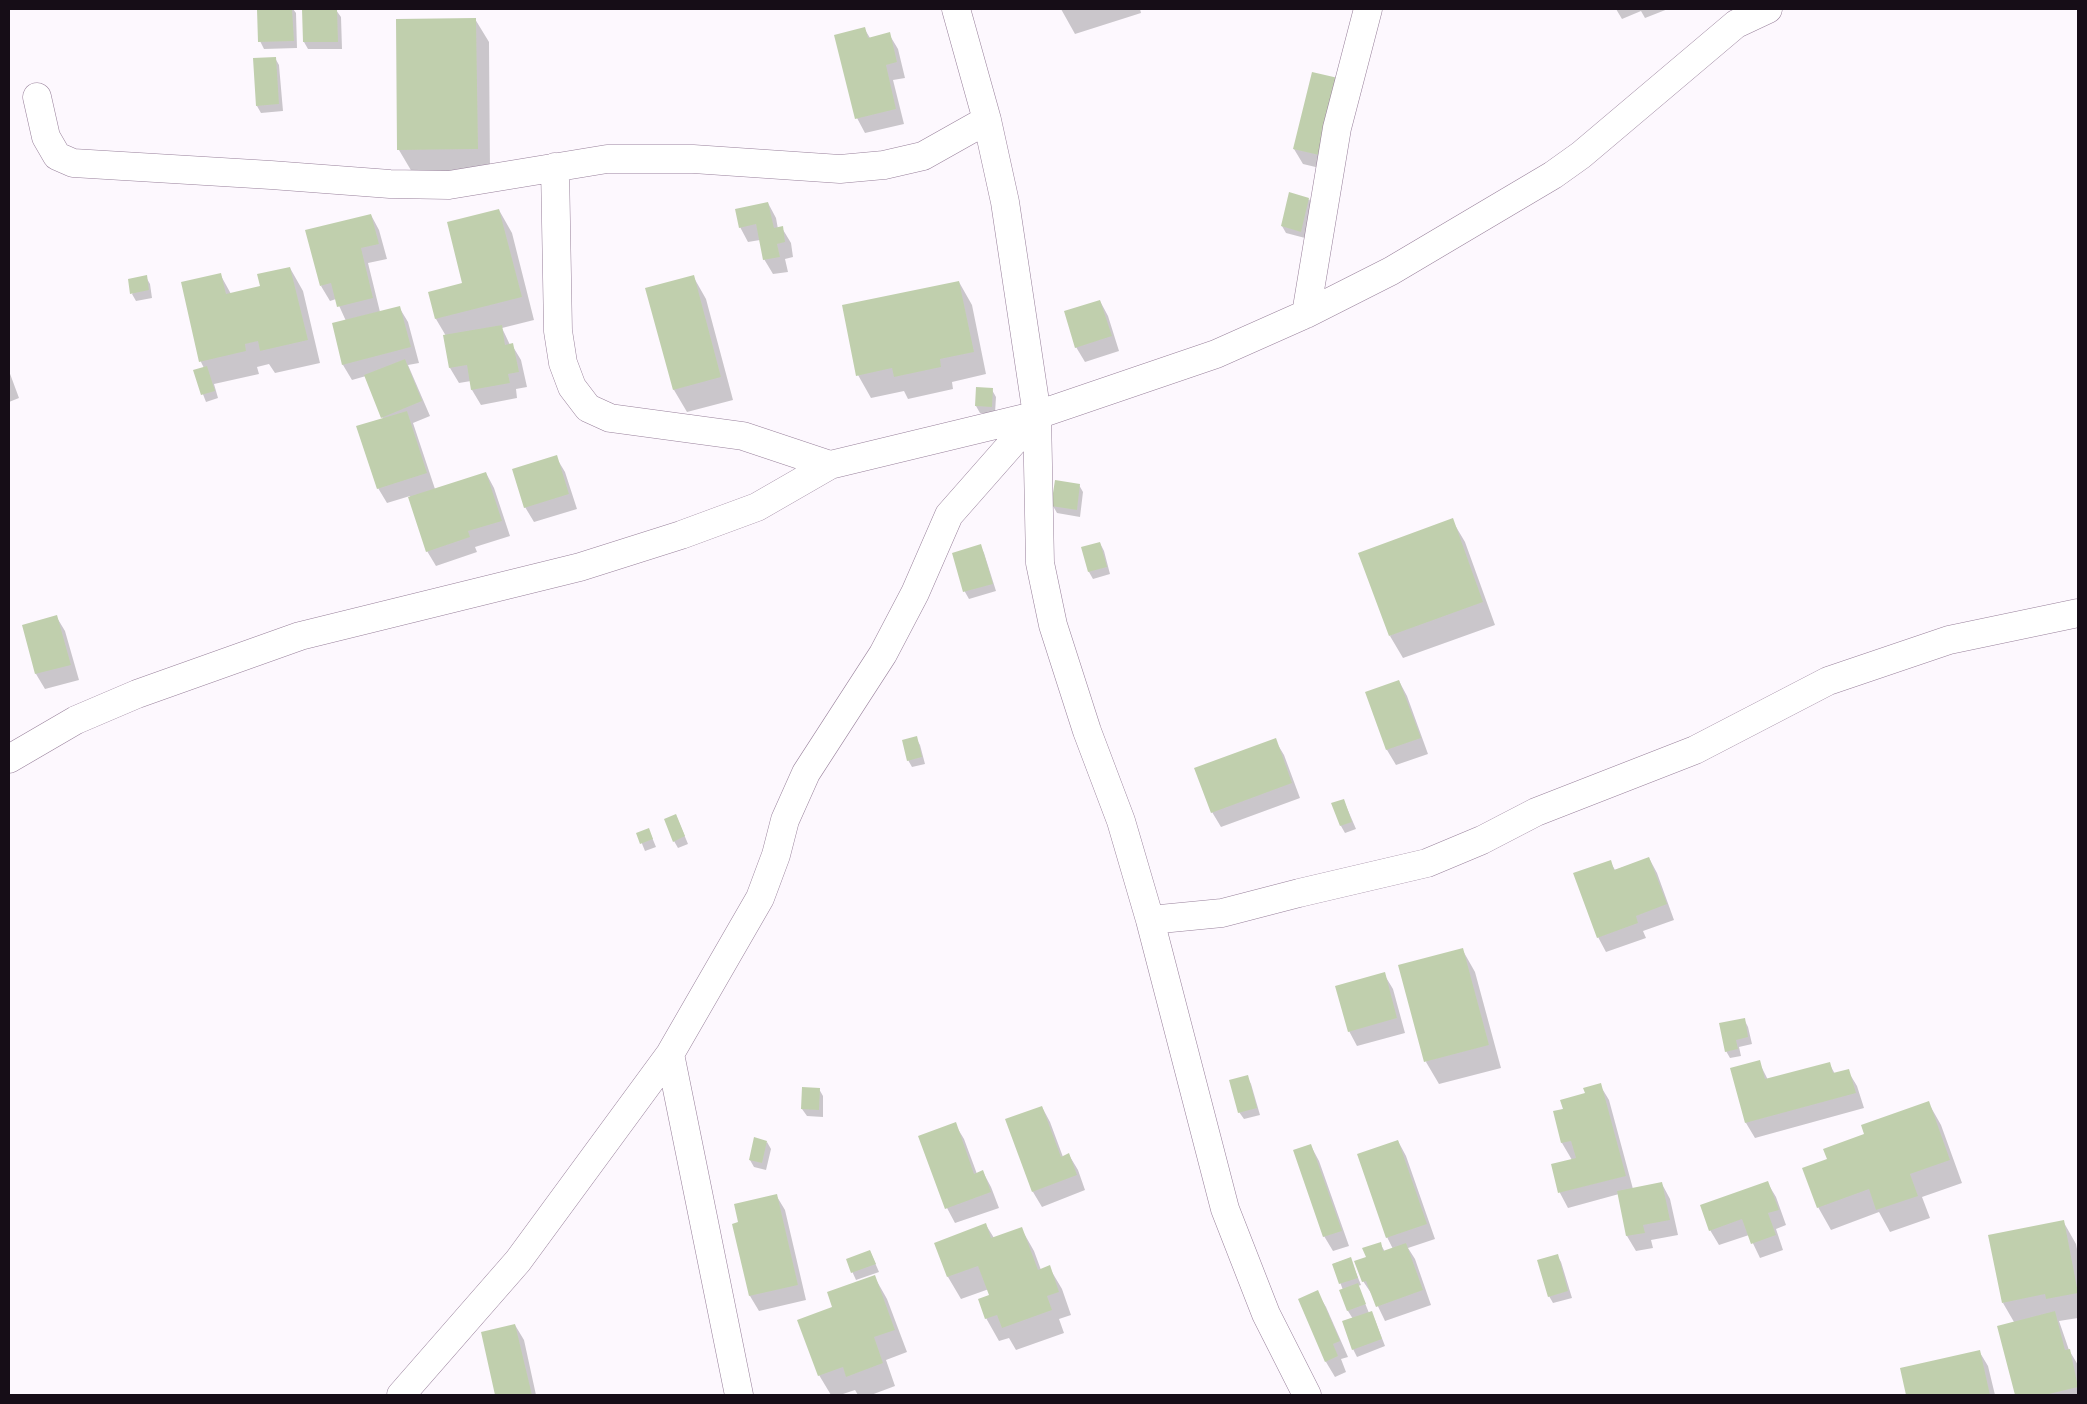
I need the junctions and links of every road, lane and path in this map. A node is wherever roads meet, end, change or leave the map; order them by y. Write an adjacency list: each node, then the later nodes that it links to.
1 (956, 9): 5 (street)
2 (1368, 9): 7 (street)
3 (1768, 9): 7 (street)
4 (37, 96): 6 (street)
5 (987, 120): 6 (street); 8 (street)
6 (555, 167): 9 (street)
7 (1306, 314): 8 (street)
8 (1037, 415): 9 (street); 12 (street); 13 (street)
9 (830, 466): 11 (street)
10 (2078, 613): 12 (street)
11 (9, 759)
12 (1150, 920): 16 (street)
13 (670, 1054): 14 (street); 15 (street)
14 (401, 1395)
15 (739, 1395)
16 (1307, 1395)

